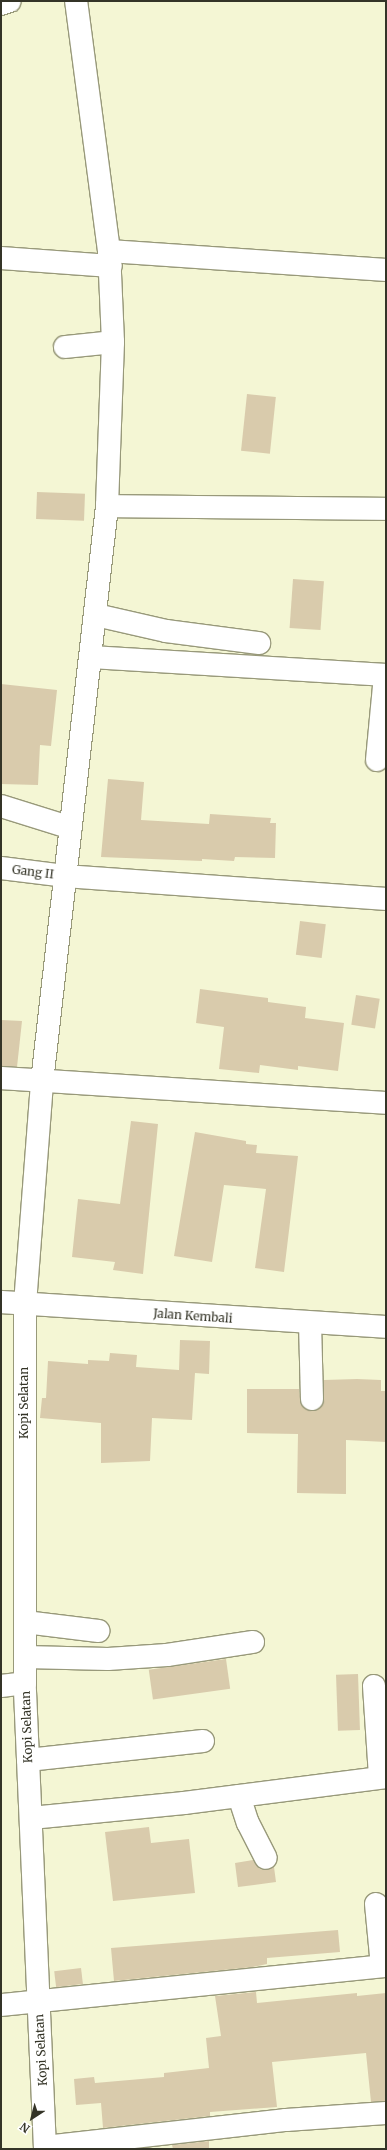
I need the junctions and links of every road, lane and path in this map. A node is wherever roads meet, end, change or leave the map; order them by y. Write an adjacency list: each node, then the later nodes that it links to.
1 (10, 1): 3 (street)
2 (76, 1): 5 (street, Kopi Selatan)
3 (1, 4)
4 (1, 258): 5 (street)
5 (110, 259): 6 (street); 7 (street, Kopi Selatan)
6 (386, 270)
7 (113, 342): 8 (street); 9 (street, Kopi Selatan)
8 (65, 347)
9 (107, 506): 10 (street); 11 (street, Kopi Selatan)
10 (386, 508)
11 (96, 615): 12 (street); 13 (street, Kopi Selatan)
12 (259, 643)
13 (91, 657): 14 (street); 17 (street, Kopi Selatan)
14 (386, 675): 15 (street)
15 (377, 760)
16 (1, 806): 17 (street)
17 (71, 828): 19 (street, Kopi Selatan)
18 (1, 868): 19 (street, Gang II)
19 (65, 876): 20 (street, Gang II); 22 (street, Kopi Selatan)
20 (386, 899)
21 (1, 1078): 22 (street)
22 (42, 1082): 23 (street); 25 (street, Kopi Selatan)
23 (386, 1103)
24 (1, 1302): 25 (street, Jalan Kembali)
25 (25, 1304): 26 (street, Jalan Kembali); 29 (street, Kopi Selatan)
26 (310, 1323): 27 (street, Jalan Kembali); 28 (street)
27 (386, 1327)
28 (312, 1399)
29 (25, 1622): 30 (street); 32 (street, Kopi Selatan)
30 (98, 1631)
31 (253, 1642): 32 (street)
32 (25, 1657): 33 (street, Kopi Selatan)
33 (25, 1682): 34 (street); 37 (street, Kopi Selatan)
34 (1, 1686)
35 (374, 1686): 38 (street)
36 (203, 1741): 37 (street)
37 (28, 1760): 40 (street, Kopi Selatan)
38 (383, 1777): 39 (street)
39 (239, 1796): 40 (street); 41 (street)
40 (31, 1818): 44 (street, Kopi Selatan)
41 (266, 1858)
42 (376, 1904): 43 (street)
43 (384, 1966): 44 (street)
44 (38, 2001): 45 (street); 47 (street, Kopi Selatan)
45 (1, 2005)
46 (386, 2113): 47 (street)
47 (45, 2148)

